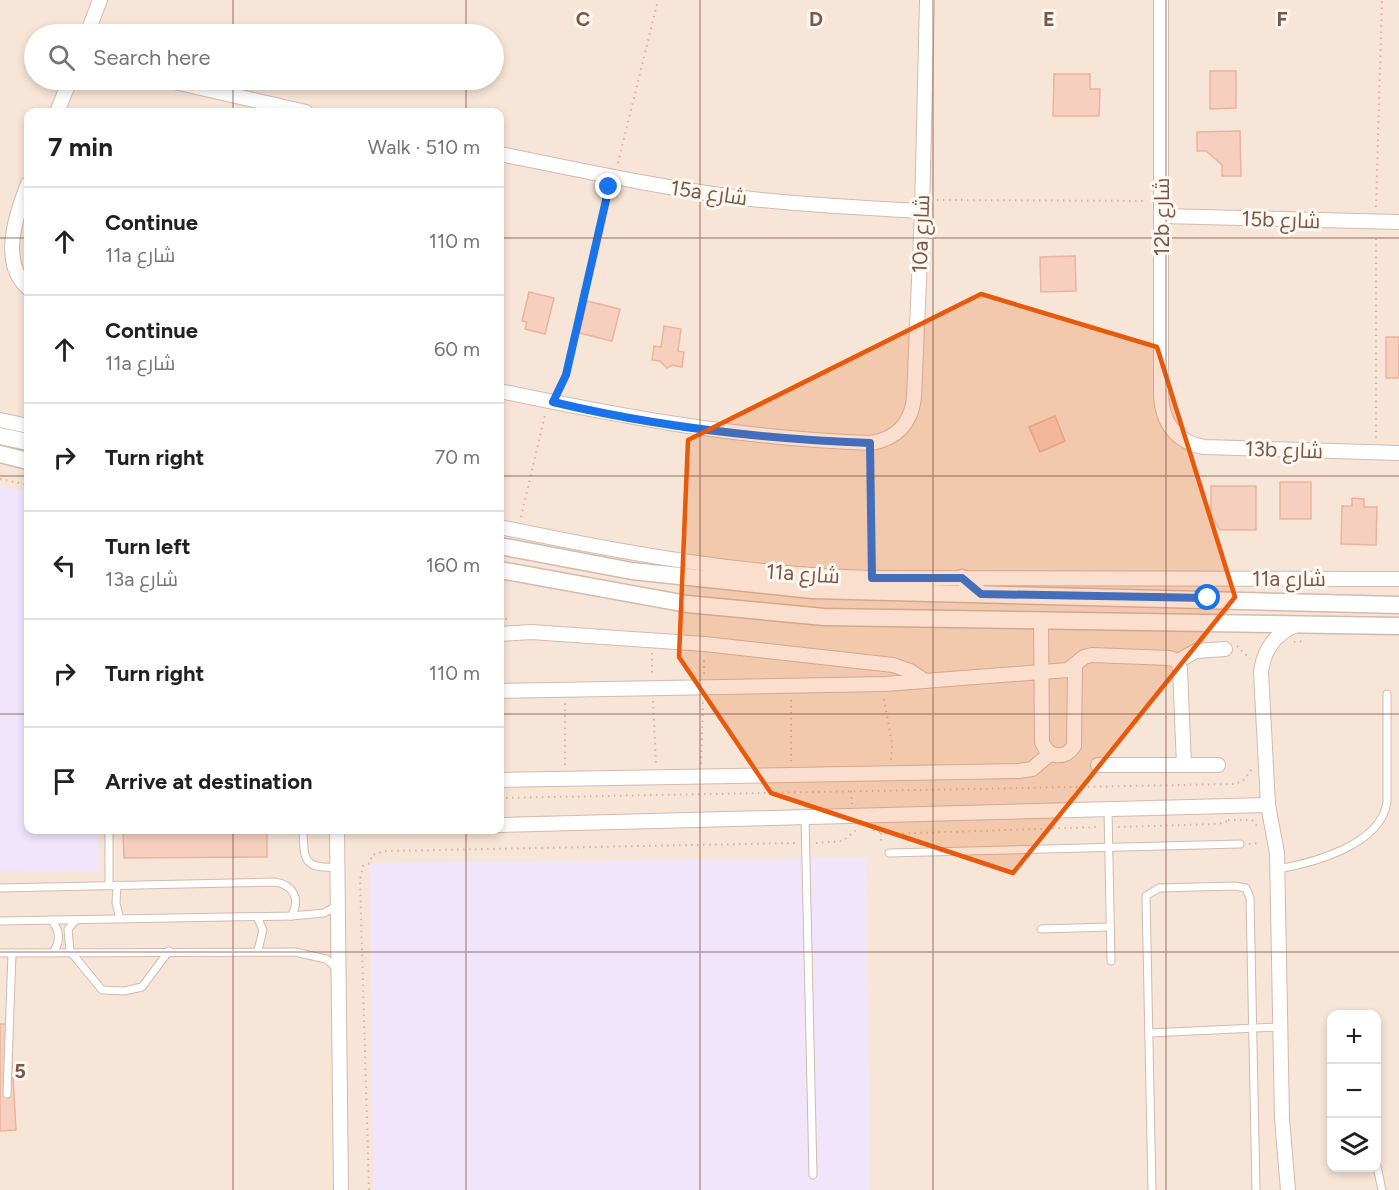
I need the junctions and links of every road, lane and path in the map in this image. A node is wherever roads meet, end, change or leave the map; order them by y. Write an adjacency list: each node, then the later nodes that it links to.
1 (100, 0): 5 (street)
2 (658, 0): 11 (path)
3 (927, 0): 14 (street, 10a شارع)
4 (1161, 0): 13 (street, 12b شارع)
5 (91, 24)
6 (66, 90): 8 (street)
7 (210, 90): 9 (street)
8 (59, 108)
9 (288, 108)
10 (504, 155): 11 (street, 15a شارع)
11 (612, 177): 14 (street, 15a شارع); 19 (path)
12 (24, 194): 17 (street)
13 (1162, 202): 14 (path); 15 (street, 12b شارع)
14 (922, 205): 25 (street, 10a شارع)
15 (1162, 216): 16 (street, 15b شارع); 22 (street, 12b شارع)
16 (1399, 222)
17 (24, 285)
18 (504, 392): 19 (street)
19 (553, 402): 25 (street); 32 (path)
20 (0, 420): 21 (street)
21 (24, 425)
22 (1173, 431): 26 (street, 13b شارع)
23 (0, 436): 24 (street)
24 (24, 441)
25 (870, 443): 35 (path)
26 (1399, 453)
27 (0, 454): 28 (street)
28 (24, 460)
29 (0, 479): 30 (path)
30 (24, 484)
31 (504, 527): 32 (street, 11a شارع)
32 (518, 531): 35 (street, 11a شارع)
33 (504, 547): 38 (street, 11a شارع)
34 (504, 571): 42 (street, 11a شارع)
35 (872, 578): 36 (street, 11a شارع)
36 (962, 578): 37 (street, 11a شارع); 38 (street)
37 (1399, 579)
38 (981, 594): 39 (street, 11a شارع)
39 (1188, 598): 40 (street, 11a شارع); 42 (street)
40 (1326, 602): 41 (street, 11a شارع); 44 (street)
41 (1399, 605)
42 (923, 620): 43 (street, 11a شارع)
43 (1041, 621): 44 (street, 11a شارع); 55 (street)
44 (1226, 624): 45 (street, 11a شارع)
45 (1296, 625): 46 (street, 11a شارع); 74 (street)
46 (1399, 626)
47 (504, 634): 49 (street)
48 (1309, 640): 51 (path)
49 (651, 641): 50 (street); 60 (path)
50 (705, 644): 56 (street); 59 (path)
51 (1286, 645)
52 (1225, 649): 53 (street)
53 (1178, 661): 54 (street); 66 (street)
54 (1075, 667): 55 (street); 64 (street)
55 (1041, 674): 56 (street); 64 (street)
56 (925, 681): 57 (street)
57 (885, 684): 58 (street); 68 (path)
58 (790, 685): 59 (street); 69 (path)
59 (704, 687): 60 (street); 70 (path)
60 (652, 688): 61 (street); 71 (path)
61 (565, 690): 62 (street); 72 (path)
62 (504, 692)
63 (1387, 694): 91 (lane)
64 (1050, 754): 68 (street)
65 (1098, 765): 66 (street)
66 (1184, 765): 67 (street)
67 (1218, 765)
68 (891, 773): 69 (street)
69 (792, 774): 70 (street)
70 (701, 776): 71 (street)
71 (657, 777): 72 (street)
72 (564, 779): 73 (street)
73 (504, 780)
74 (1268, 805): 75 (street); 91 (street)
75 (1227, 807): 76 (street); 78 (path)
76 (1108, 810): 77 (street); 80 (lane)
77 (805, 818): 79 (street); 86 (lane)
78 (1228, 821): 80 (path); 87 (path)
79 (504, 825)
80 (1108, 827): 82 (path); 88 (lane)
81 (861, 828): 86 (path)
82 (867, 828)
83 (109, 834): 92 (lane)
84 (303, 834): 90 (lane)
85 (337, 834): 90 (street)
86 (806, 843): 117 (lane); 121 (path)
87 (1240, 844): 88 (lane)
88 (1109, 848): 89 (lane); 102 (lane)
89 (889, 853)
90 (337, 867): 95 (street)
91 (1278, 869): 112 (street)
92 (109, 885): 93 (lane); 94 (lane)
93 (117, 885): 96 (lane); 100 (lane)
94 (0, 888)
95 (338, 905): 96 (lane); 111 (street)
96 (291, 916): 97 (lane)
97 (257, 917): 100 (lane); 104 (lane)
98 (51, 920): 99 (lane); 101 (lane); 105 (lane)
99 (76, 920): 100 (lane); 106 (lane)
100 (120, 920)
101 (0, 921)
102 (1110, 927): 103 (lane); 110 (lane)
103 (1041, 929)
104 (258, 950): 107 (lane); 111 (lane)
105 (54, 951): 106 (lane); 109 (lane)
106 (70, 951): 107 (lane); 107 (lane)
107 (169, 951)
108 (0, 953): 109 (lane)
109 (12, 953): 115 (lane)
110 (1111, 961)
111 (338, 969): 120 (street)
112 (1280, 1028): 113 (lane); 118 (street)
113 (1252, 1030): 114 (lane); 114 (lane); 123 (lane)
114 (1149, 1033): 122 (lane)
115 (7, 1094)
116 (1379, 1172): 124 (lane)
117 (813, 1175)
118 (1286, 1186)
119 (333, 1190): 120 (lane)
120 (341, 1190)
121 (369, 1190)
122 (1152, 1190)
123 (1256, 1190)
124 (1382, 1190)

